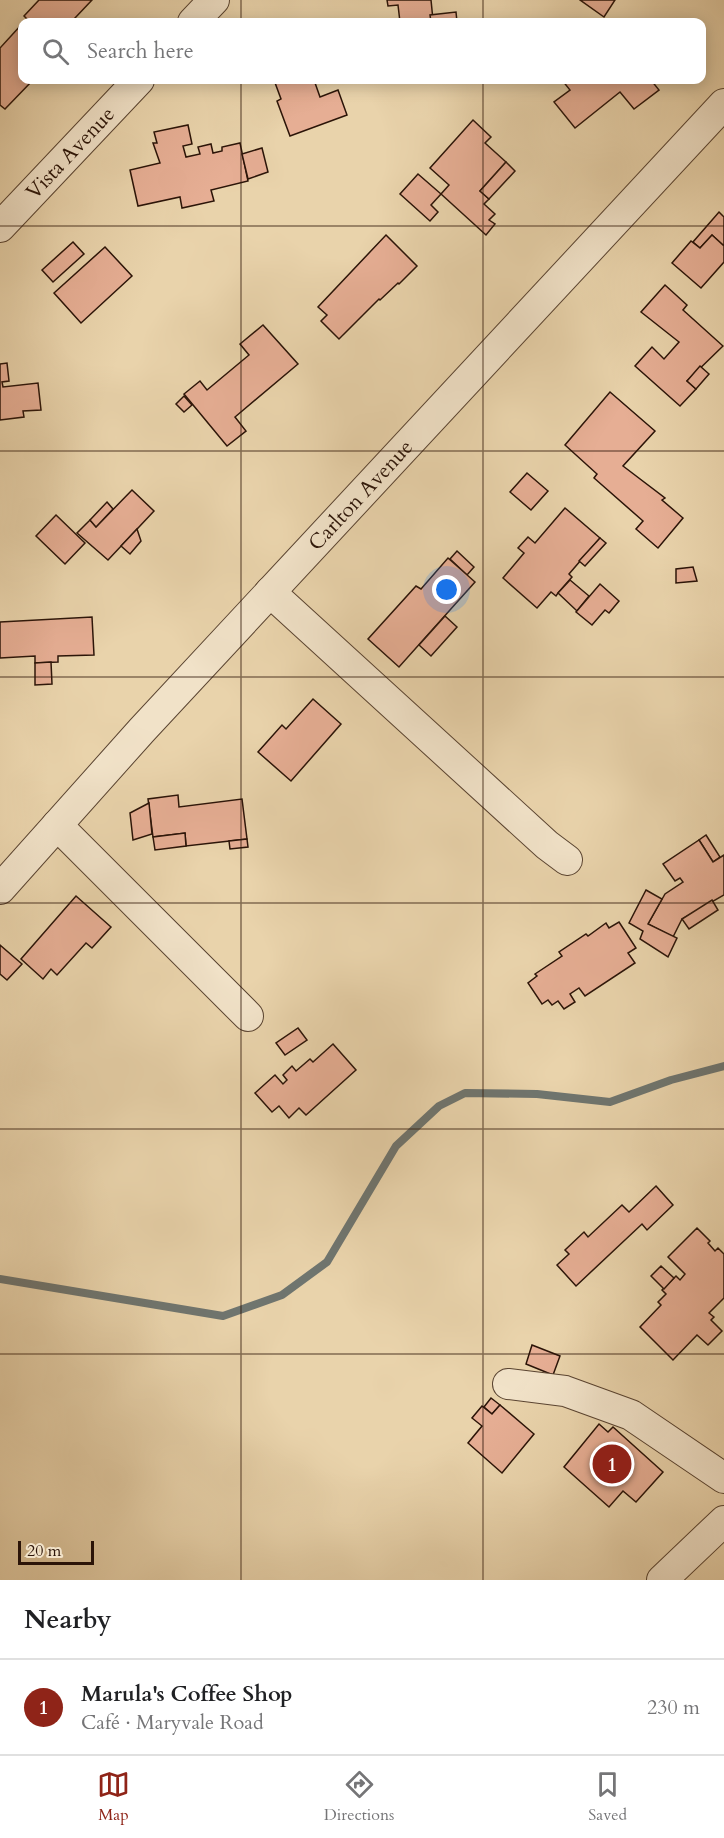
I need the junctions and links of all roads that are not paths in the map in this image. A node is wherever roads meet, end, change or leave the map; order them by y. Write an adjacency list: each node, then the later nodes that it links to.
1 (214, 0): 2 (street)
2 (197, 18)
3 (135, 84): 5 (street, Vista Avenue)
4 (724, 104): 6 (street, Carlton Avenue)
5 (0, 227)
6 (270, 592): 7 (street, Carlton Avenue); 8 (street)
7 (57, 825): 9 (street, Carlton Avenue); 10 (street)
8 (567, 860)
9 (0, 889)
10 (248, 1016)
11 (508, 1384): 12 (street)
12 (724, 1478)
13 (724, 1521): 14 (street)
14 (662, 1580)

